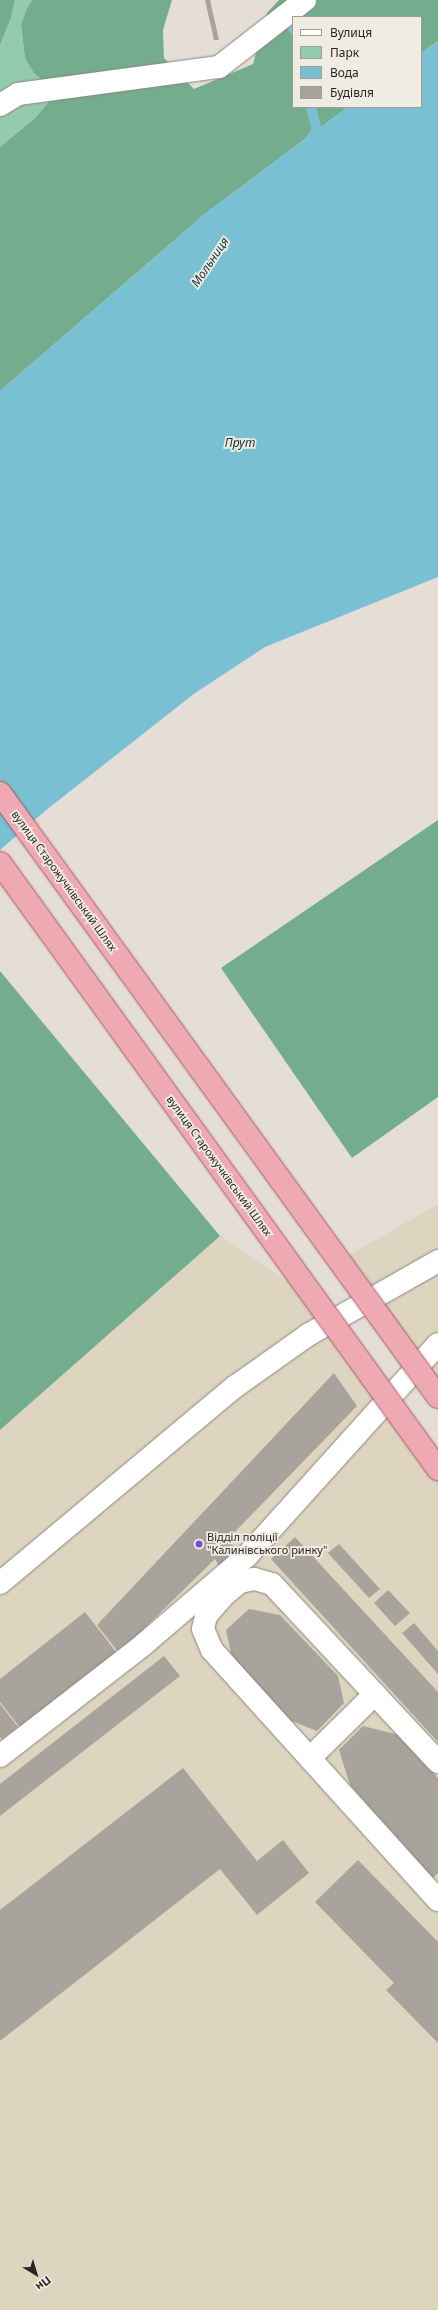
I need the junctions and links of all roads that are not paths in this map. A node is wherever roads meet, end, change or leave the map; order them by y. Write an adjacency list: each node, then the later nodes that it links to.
1 (305, 0): 2 (lane)
2 (0, 105)
3 (0, 793): 7 (main road, вулиця Старожучківський Шлях, bridge)
4 (0, 863): 8 (main road, вулиця Старожучківський Шлях, bridge)
5 (438, 1261): 9 (lane)
6 (438, 1344): 10 (lane)
7 (438, 1397)
8 (438, 1469)
9 (0, 1583)
10 (168, 1624): 11 (lane); 13 (lane)
11 (212, 1650): 12 (lane); 14 (lane)
12 (375, 1694): 14 (lane); 15 (lane)
13 (0, 1756)
14 (310, 1758): 16 (lane)
15 (438, 1762)
16 (437, 1896)

